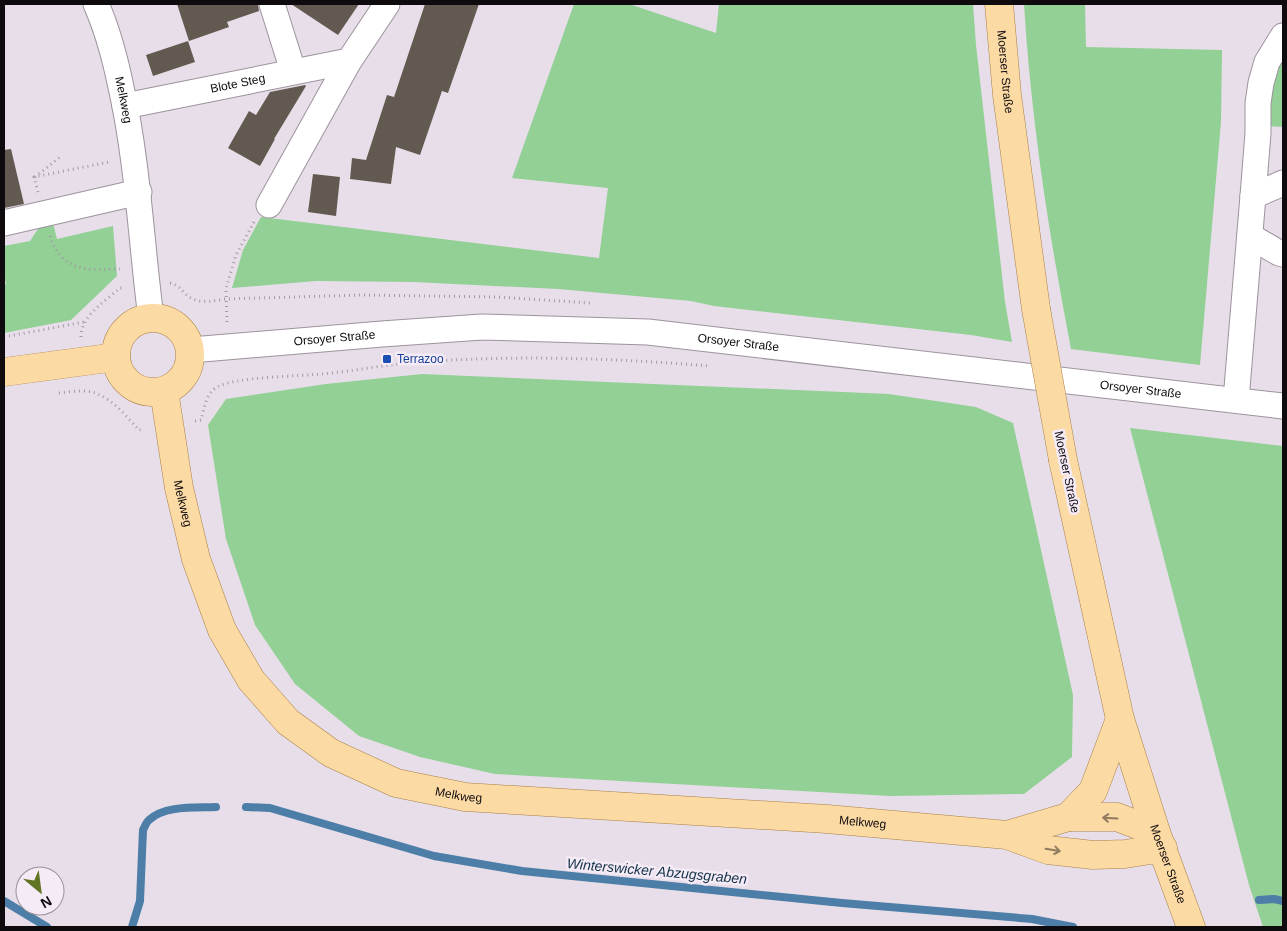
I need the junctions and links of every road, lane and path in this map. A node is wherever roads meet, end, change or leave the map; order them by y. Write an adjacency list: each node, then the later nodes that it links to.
1 (96, 4): 8 (street, Melkweg)
2 (272, 4): 7 (street)
3 (387, 4): 6 (street)
4 (999, 4): 33 (main road, Moerser Straße, bridge)
5 (1283, 36): 14 (street)
6 (349, 61): 7 (street, Blote Steg); 15 (street)
7 (293, 71): 8 (street, Blote Steg)
8 (125, 106): 13 (street, Melkweg)
9 (60, 157): 11 (path)
10 (112, 162): 11 (path)
11 (34, 177): 16 (path)
12 (1283, 183): 14 (street)
13 (139, 192): 16 (street); 22 (street, Melkweg)
14 (1253, 196): 18 (street)
15 (269, 205): 21 (path)
16 (43, 213): 17 (street); 20 (path)
17 (4, 223)
18 (1250, 236): 19 (street); 31 (street)
19 (1283, 254)
20 (122, 269)
21 (225, 299)
22 (151, 318): 25 (main road); 26 (main road)
23 (84, 322): 24 (path)
24 (4, 337)
25 (190, 350): 30 (main road); 31 (street, Orsoyer Straße)
26 (116, 357): 28 (main road); 30 (main road)
27 (718, 367): 29 (path)
28 (4, 372)
29 (232, 381)
30 (164, 391): 35 (main road, Melkweg)
31 (1236, 400): 32 (street, Orsoyer Straße)
32 (1283, 406)
33 (1120, 720): 34 (main road); 36 (main road, Moerser Straße)
34 (1068, 817): 35 (main road, Melkweg); 36 (main road, Melkweg, one-way to 34)
35 (1007, 835): 36 (main road, Melkweg, one-way to 36)
36 (1160, 840): 37 (main road, Moerser Straße)
37 (1191, 927)

